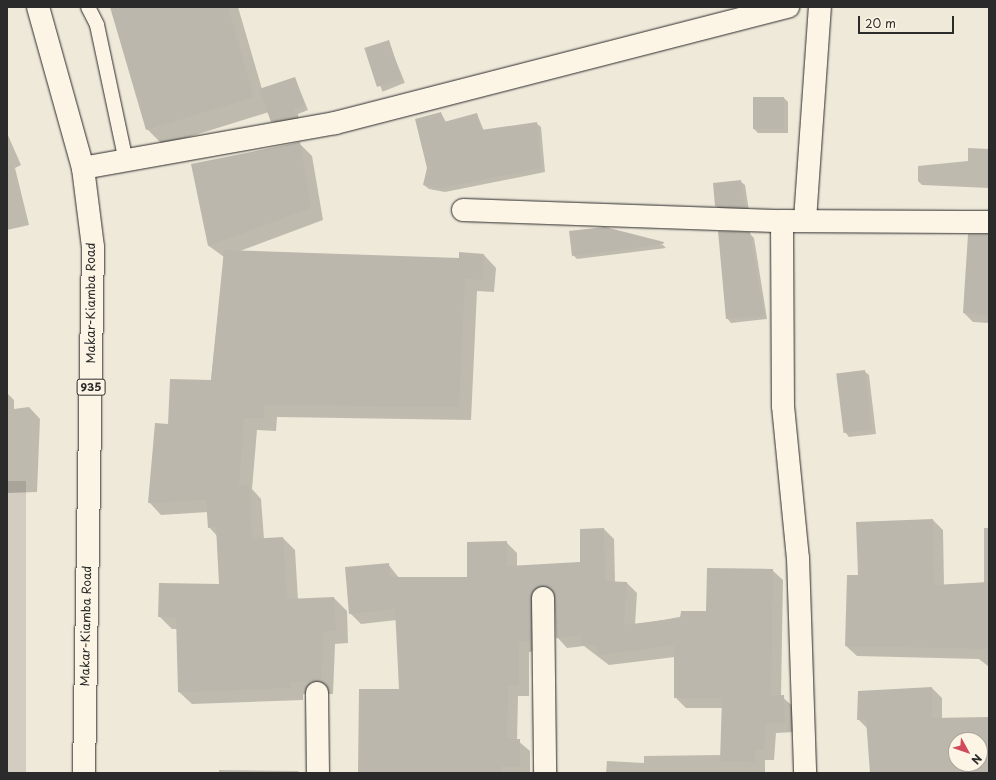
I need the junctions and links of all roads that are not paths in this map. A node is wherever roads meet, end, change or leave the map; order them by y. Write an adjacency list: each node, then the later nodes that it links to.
1 (38, 7): 6 (street, Makar-Kiamba Road / 935)
2 (88, 7): 5 (lane)
3 (788, 7): 5 (street)
4 (820, 7): 9 (street)
5 (126, 161): 6 (street)
6 (83, 168): 13 (street, Makar-Kiamba Road / 935)
7 (463, 210): 8 (street)
8 (782, 220): 9 (street); 16 (street)
9 (805, 220): 10 (street)
10 (989, 222)
11 (543, 598): 15 (street)
12 (317, 693): 14 (street)
13 (84, 773)
14 (318, 773)
15 (545, 773)
16 (805, 773)

